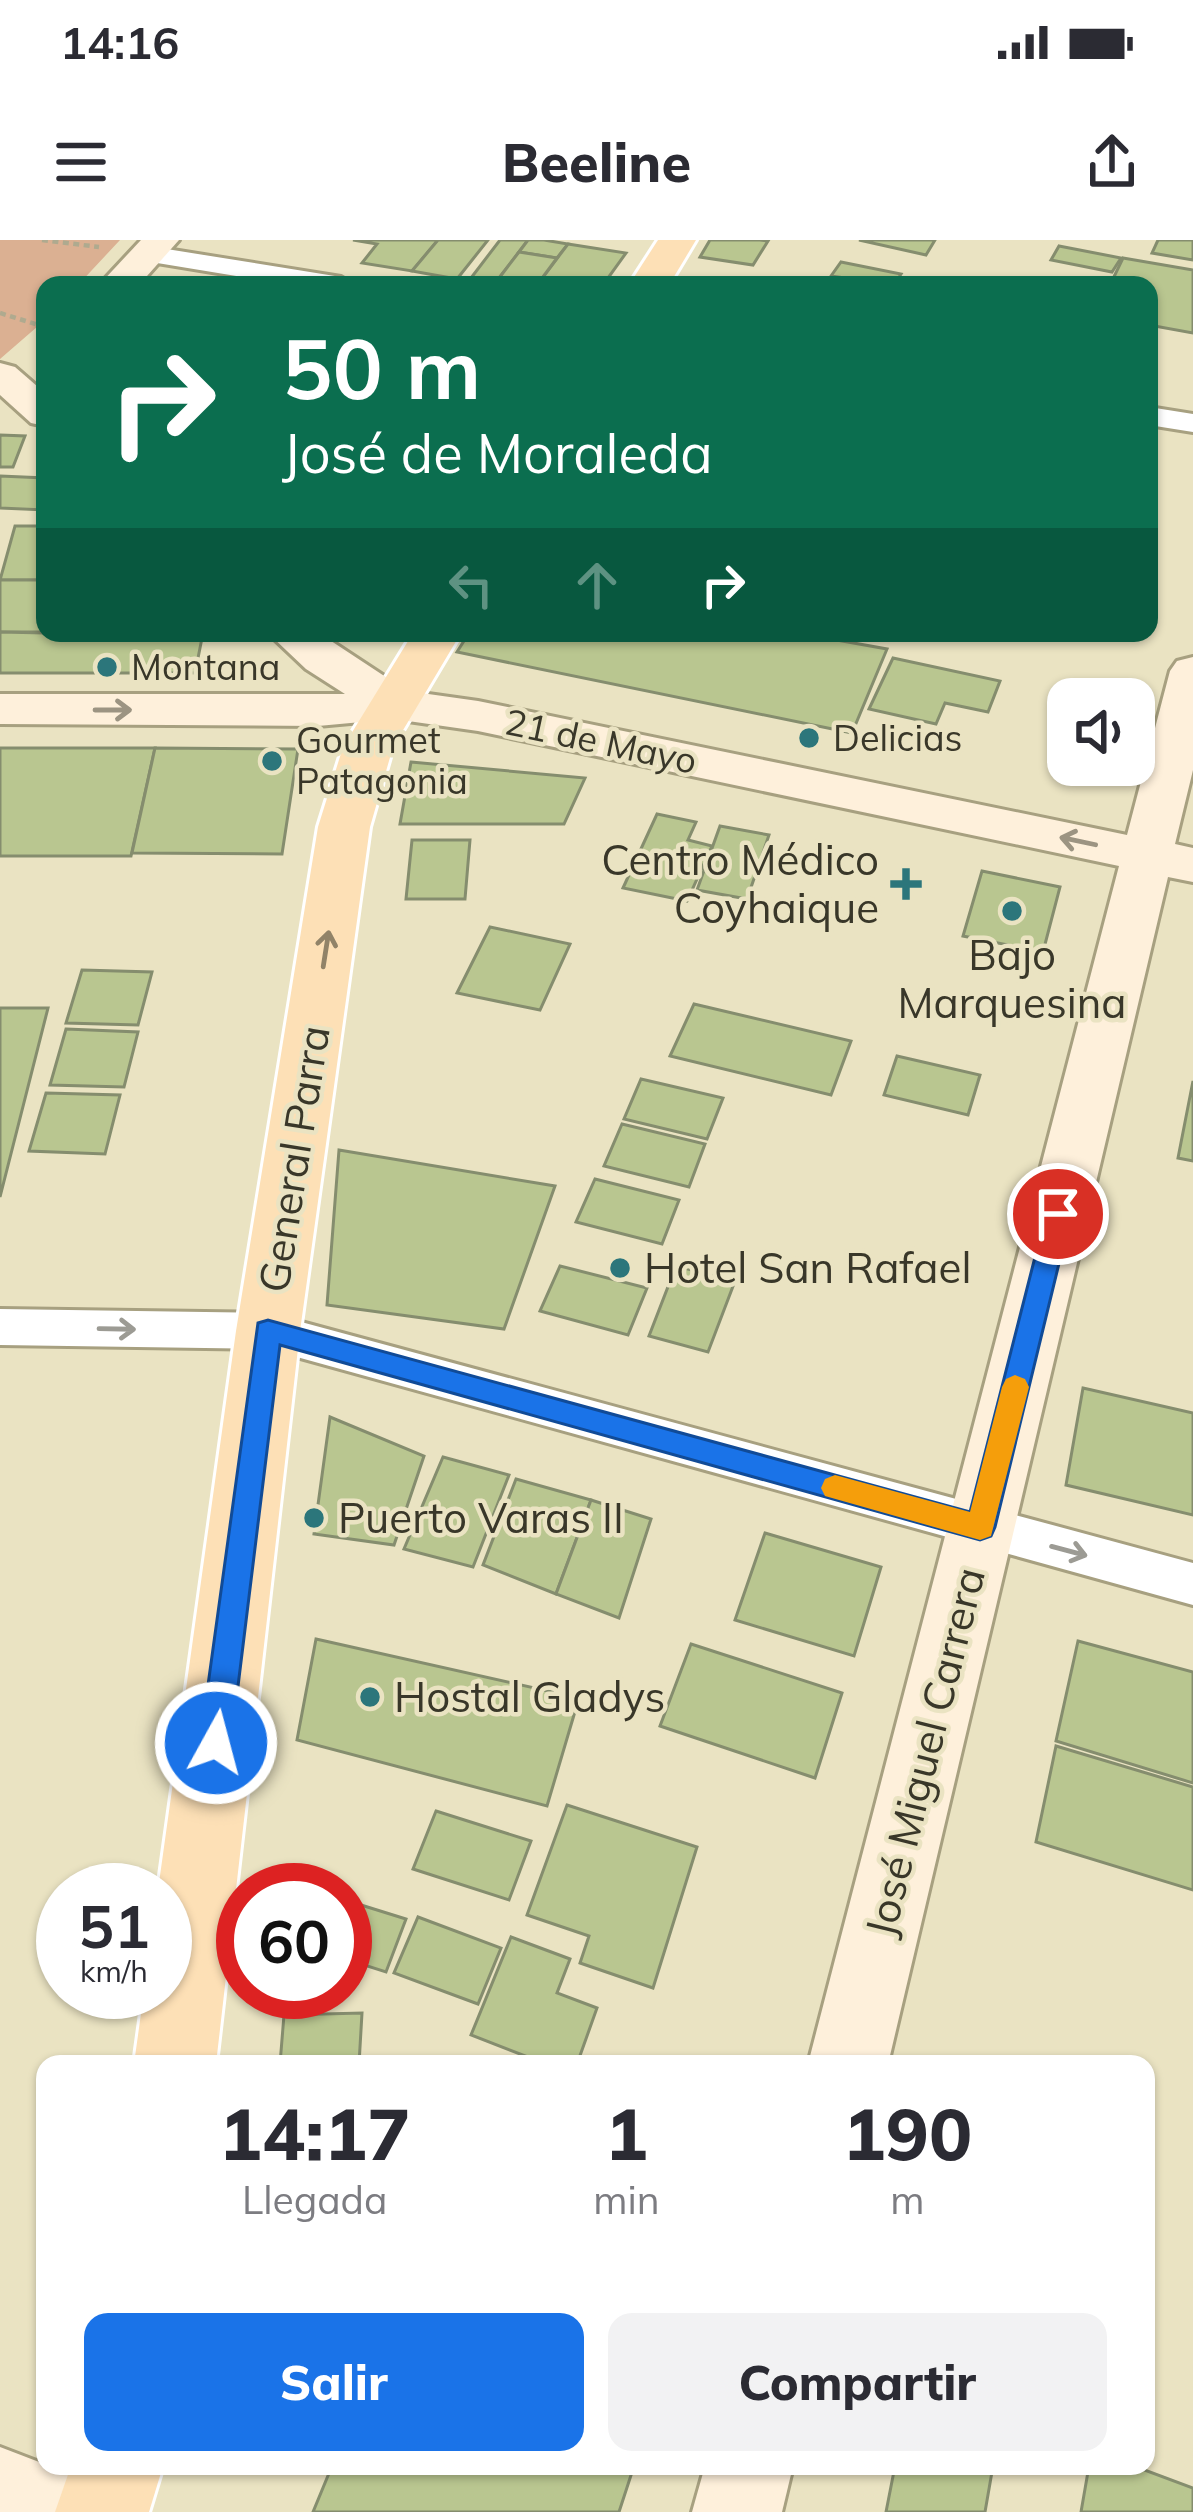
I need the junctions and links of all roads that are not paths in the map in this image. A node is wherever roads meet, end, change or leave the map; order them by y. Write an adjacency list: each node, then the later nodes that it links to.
1 (677, 240): 5 (main road)
2 (155, 247): 3 (street); 4 (street)
3 (127, 276)
4 (297, 276)
5 (655, 276)
6 (36, 361): 7 (street)
7 (0, 375): 8 (street)
8 (36, 406)
9 (1158, 418): 10 (street)
10 (1193, 424)
11 (293, 642): 17 (street)
12 (303, 642): 15 (street)
13 (432, 642): 15 (main road, General Parra)
14 (1193, 671): 18 (street, José Miguel Carrera)
15 (394, 704): 17 (street, 21 de Mayo); 18 (street, 21 de Mayo, one-way to 15); 20 (main road, General Parra, one-way to 15)
16 (0, 710): 17 (street, 21 de Mayo, one-way to 17)
17 (226, 711)
18 (1170, 860): 21 (street, José Miguel Carrera)
19 (0, 1327): 20 (street, one-way to 20)
20 (268, 1331): 21 (street); 23 (main road, General Parra)
21 (980, 1527): 22 (street, one-way to 22); 24 (street, José Miguel Carrera)
22 (1193, 1584)
23 (176, 2055)
24 (850, 2055)
25 (114, 2475): 29 (main road)
26 (747, 2475): 30 (street)
27 (0, 2491): 28 (street)
28 (54, 2512)
29 (102, 2512)
30 (737, 2512)

